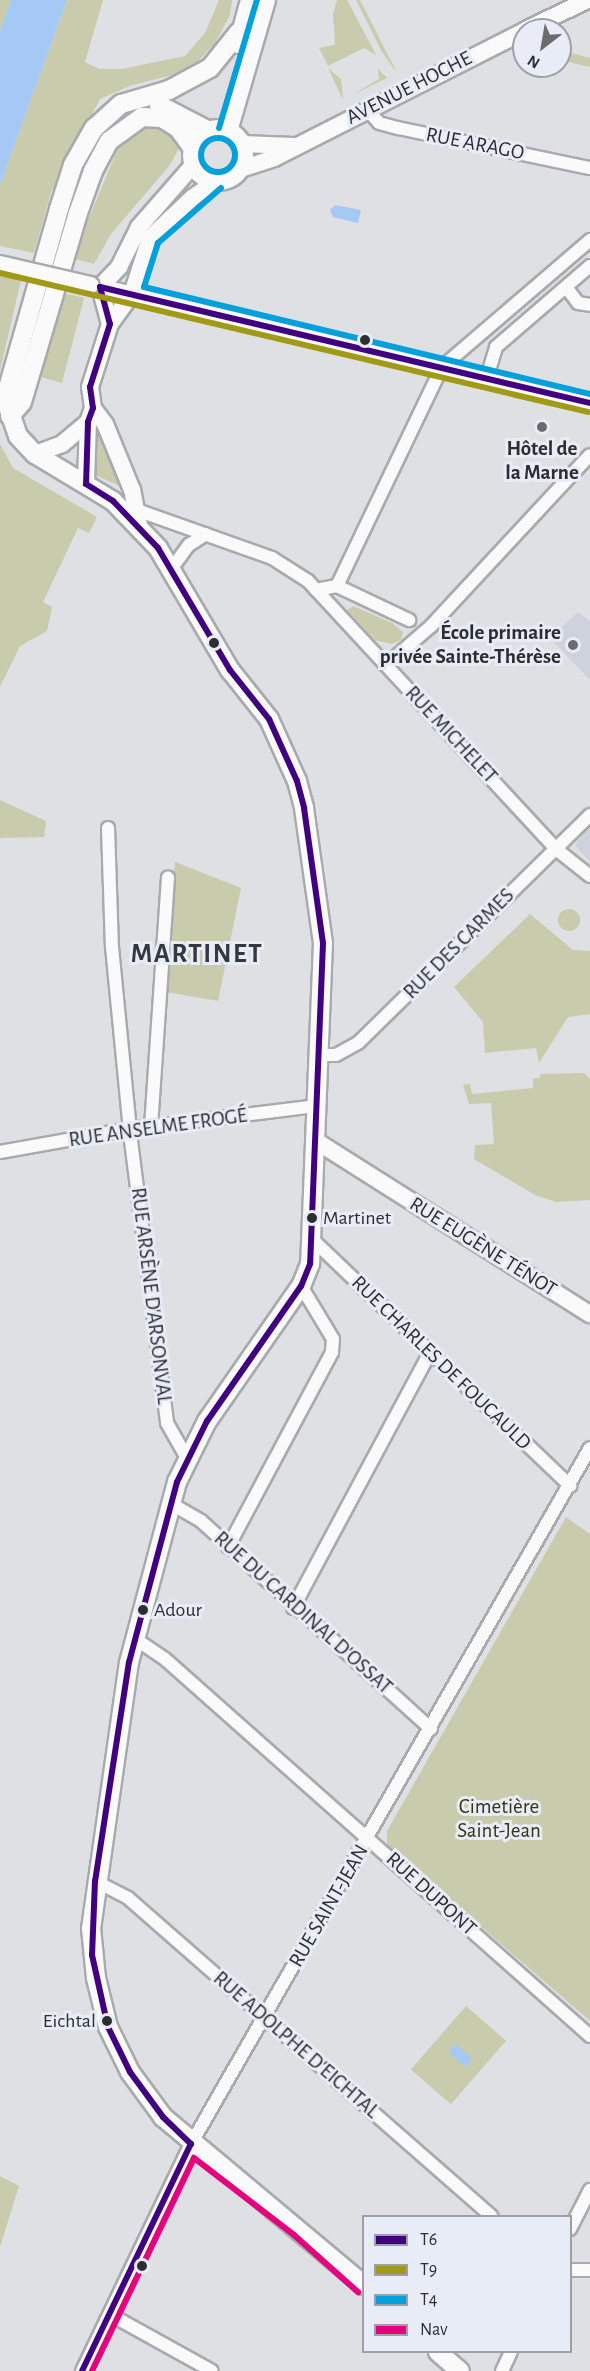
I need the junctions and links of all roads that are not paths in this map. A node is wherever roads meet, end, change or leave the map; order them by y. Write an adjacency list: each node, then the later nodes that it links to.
1 (250, 0): 5 (main road)
2 (266, 0): 9 (main road)
3 (587, 0): 4 (main road, AVENUE HOCHE)
4 (551, 18)
5 (239, 32): 7 (main road); 9 (main road)
6 (512, 37): 8 (main road, AVENUE HOCHE)
7 (121, 104): 9 (main road); 28 (main road)
8 (368, 109): 11 (main road, AVENUE HOCHE); 13 (street, RUE ARAGO)
9 (220, 126): 10 (main road); 12 (main road)
10 (242, 144): 11 (main road, AVENUE HOCHE); 14 (main road)
11 (295, 146): 14 (main road, AVENUE HOCHE)
12 (194, 157): 15 (main road); 19 (main road); 28 (main road)
13 (590, 168)
14 (241, 169): 15 (main road)
15 (216, 181): 21 (main road)
16 (590, 240): 24 (street)
17 (0, 264): 19 (main road, bridge)
18 (590, 266): 20 (street)
19 (95, 286): 21 (main road); 23 (main road)
20 (566, 287): 22 (street); 25 (street)
21 (132, 294): 23 (main road); 24 (main road)
22 (590, 305)
23 (110, 324): 27 (main road)
24 (442, 368): 25 (main road); 35 (street)
25 (487, 377): 26 (main road)
26 (590, 403)
27 (90, 415): 29 (main road); 31 (main road); 32 (main road)
28 (10, 416): 29 (main road)
29 (35, 454): 31 (main road)
30 (590, 455): 38 (street)
31 (86, 484): 32 (main road)
32 (138, 517): 33 (street, RUE MICHELET); 34 (main road)
33 (206, 534): 34 (street); 36 (street, RUE MICHELET)
34 (172, 568): 44 (main road)
35 (336, 586): 36 (street); 37 (street)
36 (316, 590): 38 (street, RUE MICHELET)
37 (409, 620)
38 (386, 665): 41 (street, RUE MICHELET)
39 (590, 816): 41 (street, RUE DES CARMES)
40 (108, 828): 47 (street, RUE ARSÈNE D'ARSONVAL)
41 (556, 849): 42 (street, RUE MICHELET); 44 (street, RUE DES CARMES)
42 (590, 876)
43 (168, 878): 46 (street)
44 (318, 1055): 45 (main road)
45 (316, 1106): 46 (street, RUE ANSELME FROGÉ); 48 (main road)
46 (151, 1127): 47 (street, RUE ANSELME FROGÉ)
47 (129, 1129): 49 (street, RUE ANSELME FROGÉ); 55 (street, RUE ARSÈNE D'ARSONVAL)
48 (316, 1140): 50 (main road); 52 (main road, RUE EUGÈNE TÉNOT)
49 (0, 1152)
50 (313, 1240): 51 (main road); 53 (street, RUE CHARLES DE FOUCAULD)
51 (301, 1286): 55 (main road); 58 (street)
52 (590, 1314)
53 (430, 1352): 56 (street, RUE CHARLES DE FOUCAULD); 59 (street)
54 (590, 1448): 56 (street, RUE SAINT-JEAN)
55 (187, 1458): 57 (main road)
56 (570, 1486): 61 (street, RUE SAINT-JEAN)
57 (170, 1503): 58 (street, RUE DU CARDINAL D'OSSAT); 60 (main road)
58 (228, 1547): 59 (street, RUE DU CARDINAL D'OSSAT)
59 (293, 1608): 61 (street, RUE DU CARDINAL D'OSSAT)
60 (134, 1638): 62 (street, RUE DUPONT); 63 (main road)
61 (431, 1729): 62 (street, RUE SAINT-JEAN)
62 (368, 1839): 64 (street, RUE SAINT-JEAN); 65 (street, RUE DUPONT)
63 (95, 1881): 64 (street, RUE ADOLPHE D'EICHTAL); 66 (main road)
64 (265, 2016): 66 (street, RUE SAINT-JEAN); 68 (street, RUE ADOLPHE D'EICHTAL)
65 (590, 2036)
66 (191, 2144): 72 (main road); 73 (street, RUE SAINT-JEAN)
67 (590, 2190): 69 (street)
68 (489, 2215)
69 (572, 2225)
70 (572, 2270): 71 (street)
71 (590, 2270)
72 (362, 2284)
73 (111, 2315): 76 (street, RUE SAINT-JEAN); 77 (street)
74 (439, 2353): 78 (main road)
75 (511, 2353): 79 (street)
76 (82, 2371)
77 (212, 2371)
78 (460, 2371)
79 (502, 2371)

